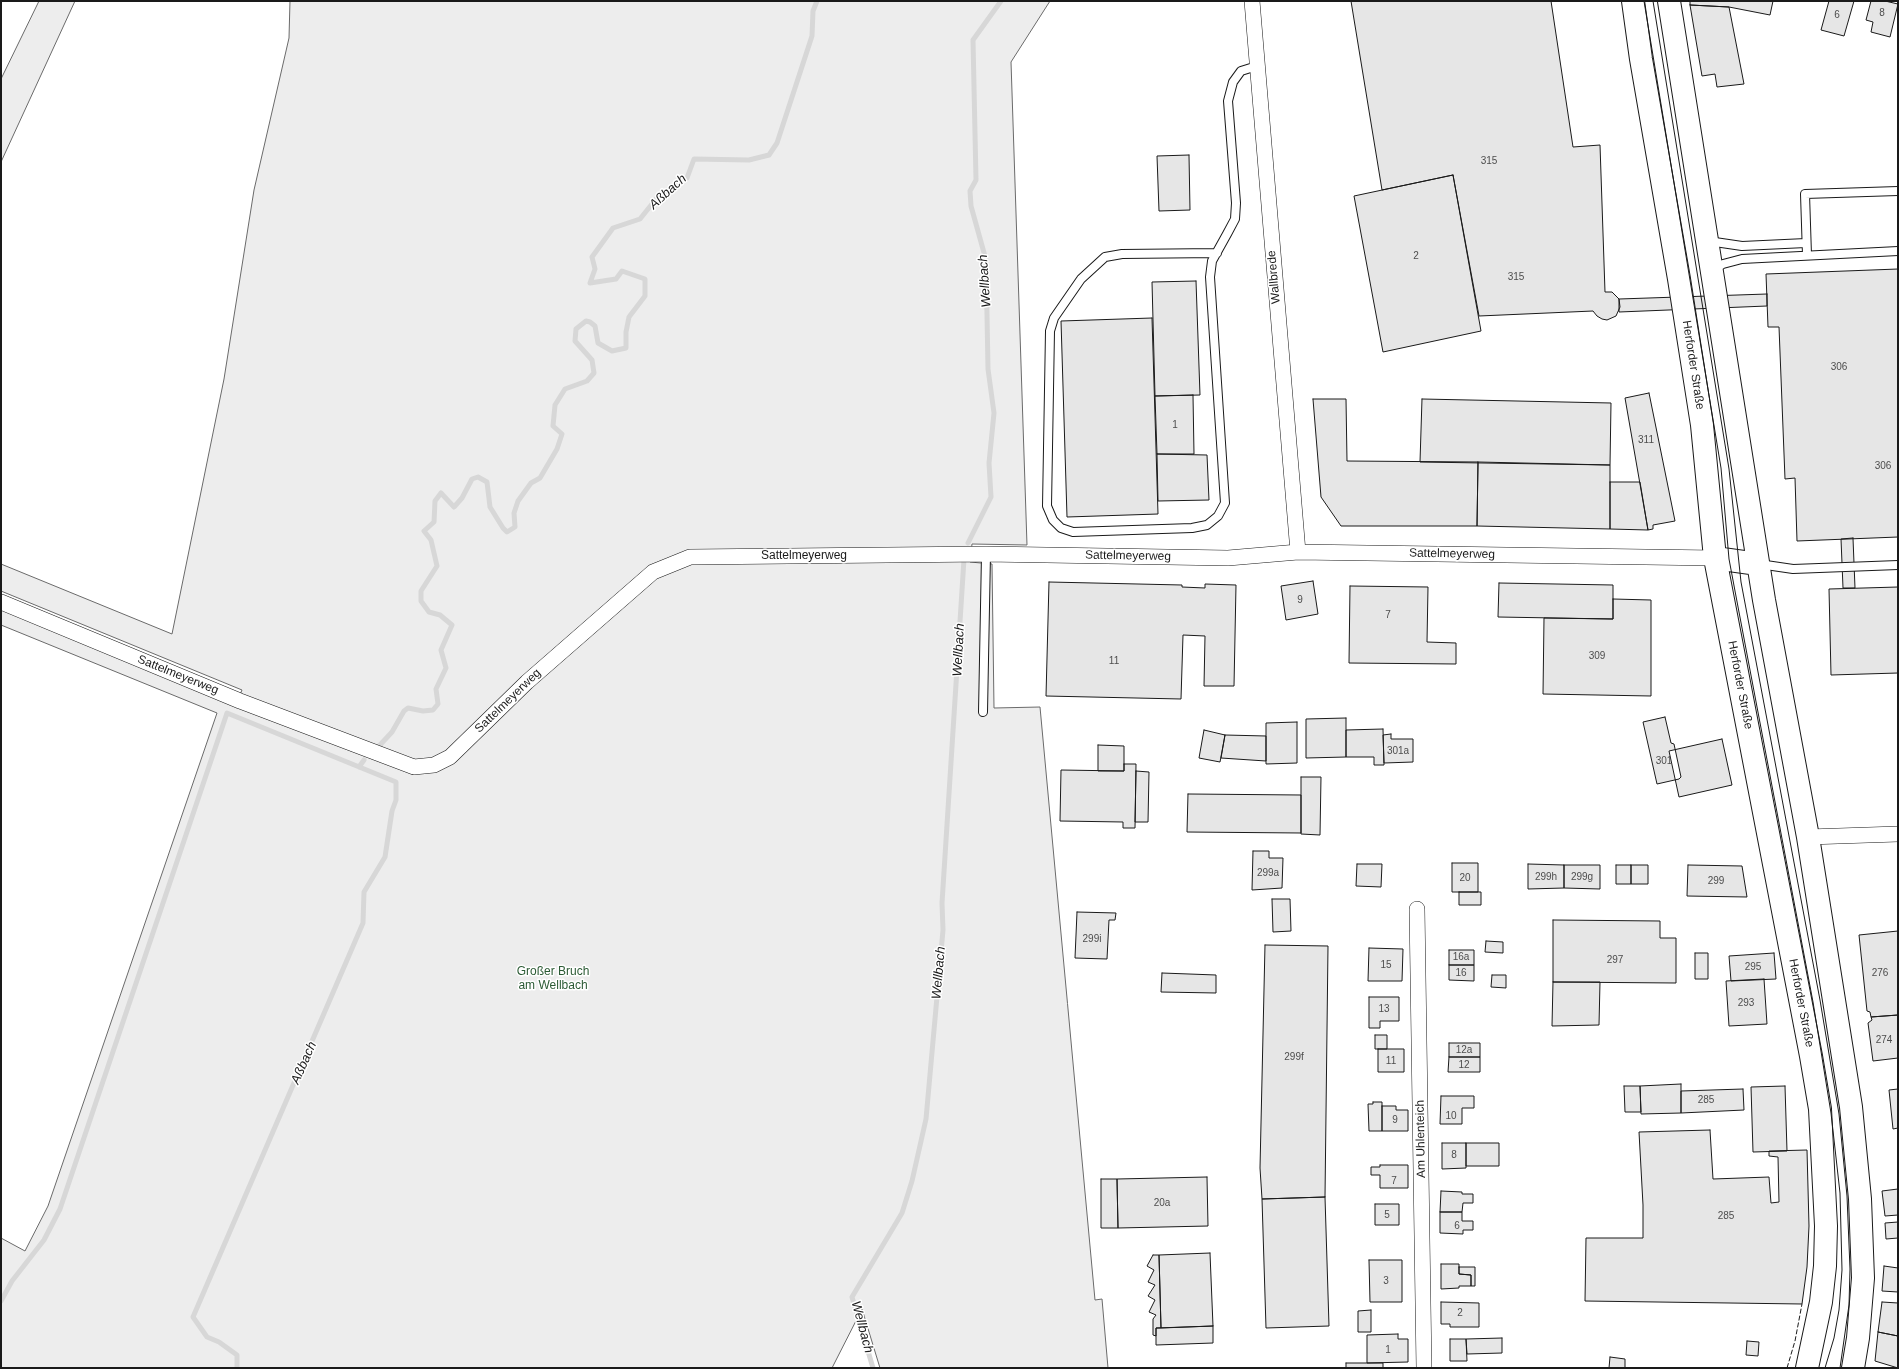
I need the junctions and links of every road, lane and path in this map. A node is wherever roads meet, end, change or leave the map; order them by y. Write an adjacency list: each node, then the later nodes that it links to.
1 (1252, 1): 4 (street, Wallbrede)
2 (1633, 1): 14 (main road, Herforder Straße)
3 (1669, 1): 6 (main road)
4 (1257, 66): 9 (lane); 12 (street, Wallbrede)
5 (1898, 191): 7 (lane)
6 (1707, 241): 7 (lane); 11 (main road)
7 (1806, 242): 10 (lane)
8 (1898, 251): 10 (lane)
9 (1217, 253): 9 (lane)
10 (1807, 254): 11 (lane)
11 (1711, 270): 15 (main road)
12 (1298, 552): 13 (street, Sattelmeyerweg); 14 (street, Sattelmeyerweg)
13 (986, 554): 17 (street, Sattelmeyerweg); 18 (lane)
14 (1715, 558): 15 (main road); 23 (main road, Herforder Straße)
15 (1758, 564): 16 (lane); 20 (main road)
16 (1898, 565)
17 (1, 602)
18 (983, 712)
19 (1898, 834): 20 (street)
20 (1808, 837): 24 (main road)
21 (1417, 909): 22 (street, Am Uhlenteich)
22 (1424, 1368)
23 (1807, 1368)
24 (1853, 1368)

